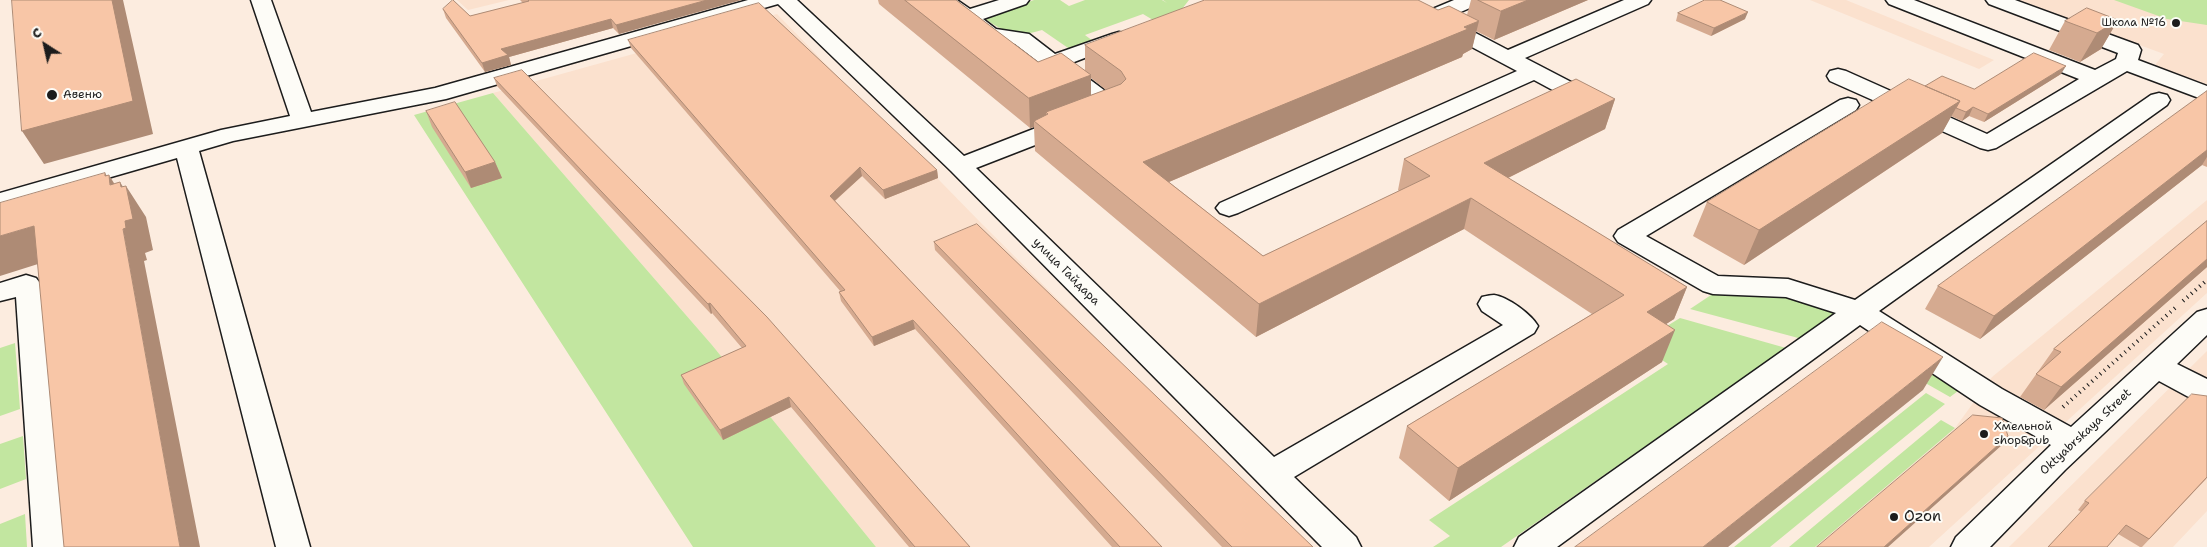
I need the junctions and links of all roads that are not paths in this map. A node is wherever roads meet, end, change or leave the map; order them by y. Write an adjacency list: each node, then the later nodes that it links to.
1 (261, 0): 22 (street)
2 (770, 0): 22 (street)
3 (785, 0): 24 (street, улица Гайдара)
4 (944, 0): 10 (street)
5 (1019, 0): 10 (street)
6 (1472, 0): 12 (street)
7 (1641, 0): 12 (street)
8 (1896, 0): 17 (street)
9 (1996, 0): 14 (street)
10 (967, 17): 13 (street)
11 (1137, 32): 13 (street)
12 (1507, 58): 15 (street)
13 (1052, 63): 24 (street)
14 (2126, 63): 17 (street); 18 (street)
15 (1534, 72): 21 (street); 26 (street)
16 (1838, 76): 17 (street)
17 (2096, 78)
18 (2207, 94)
19 (2159, 100): 29 (street)
20 (1848, 106): 29 (street)
21 (1604, 108)
22 (304, 121): 23 (street)
23 (186, 147): 25 (street); 36 (street)
24 (960, 166): 34 (street, улица Гайдара)
25 (0, 201)
26 (1229, 208)
27 (0, 292): 35 (street)
28 (1492, 304): 34 (street)
29 (1859, 311): 33 (street); 38 (street)
30 (2207, 319): 31 (street, Oktyabrskaya Street)
31 (2156, 366): 32 (street); 33 (street, Oktyabrskaya Street)
32 (2207, 393)
33 (2074, 443): 39 (street, Oktyabrskaya Street)
34 (1270, 475): 37 (street, улица Гайдара)
35 (50, 547)
36 (293, 547)
37 (1344, 547)
38 (1530, 547)
39 (1968, 547)

